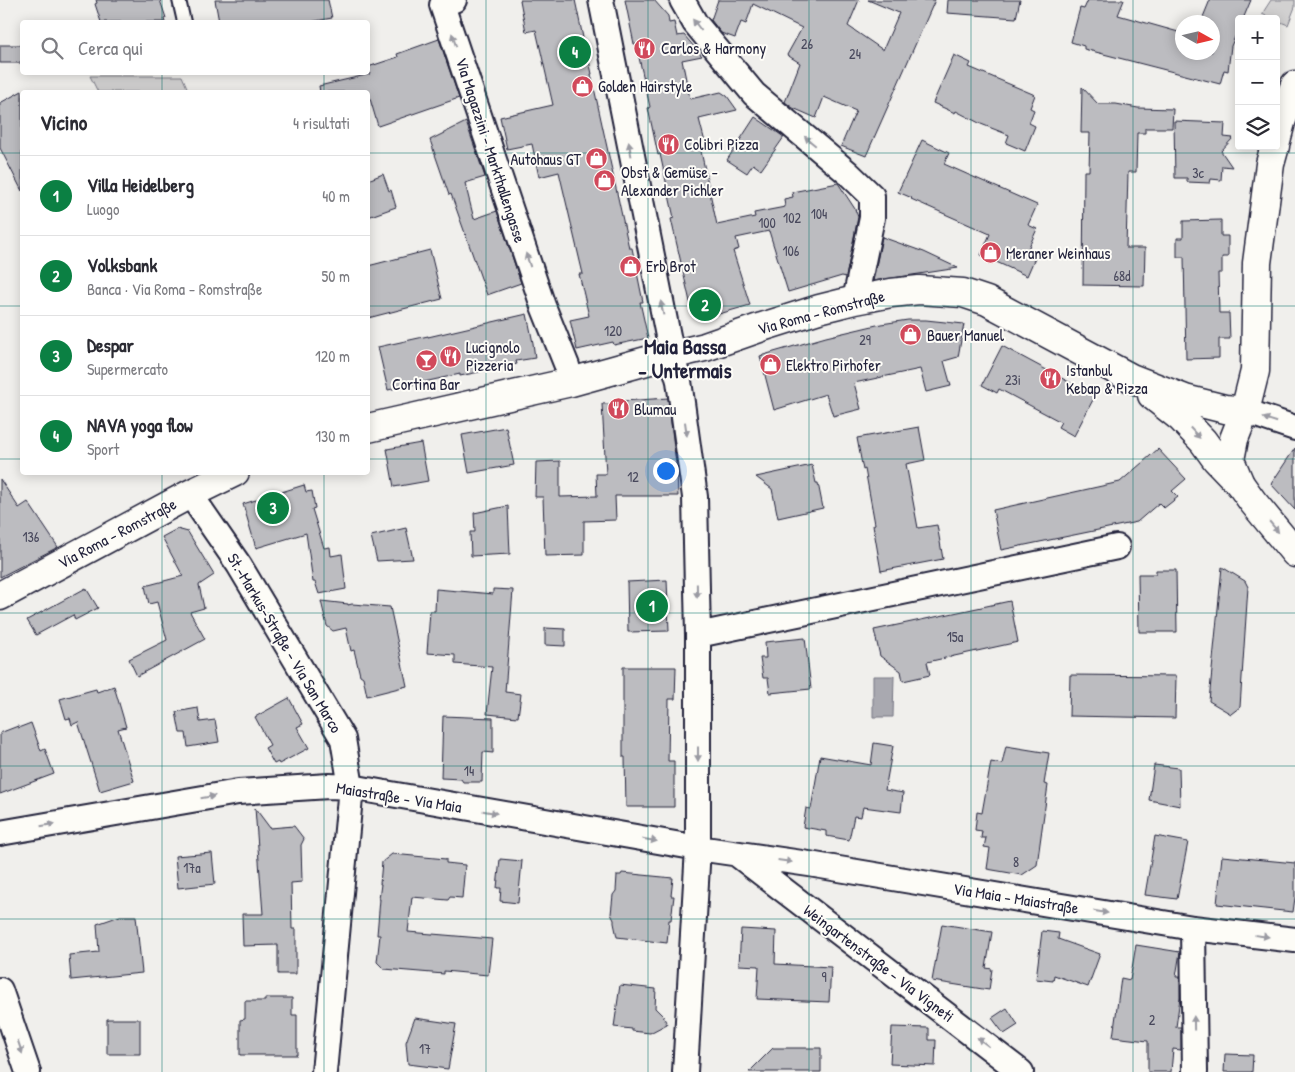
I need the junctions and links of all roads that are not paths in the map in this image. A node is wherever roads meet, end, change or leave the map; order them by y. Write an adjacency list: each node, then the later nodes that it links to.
1 (179, 0): 5 (lane)
2 (454, 0): 12 (street, Via Magazzini - Markthallengasse, one-way to 2)
3 (601, 0): 10 (street, one-way to 3)
4 (682, 0): 9 (street, one-way to 4)
5 (184, 20)
6 (1295, 85): 7 (street)
7 (1280, 126)
8 (1274, 150): 13 (street)
9 (855, 300): 10 (street, Via Roma - Romstraße); 11 (street, Via Roma - Romstraße)
10 (661, 358): 12 (street); 22 (street, one-way to 22)
11 (1131, 378): 13 (street, Via Roma - Romstraße); 17 (street, one-way to 17)
12 (571, 382): 14 (street)
13 (1244, 411): 15 (street, one-way to 13); 17 (street)
14 (370, 428)
15 (1295, 428)
16 (229, 475): 18 (street, Via Roma - Romstraße)
17 (1240, 484): 20 (street, one-way to 20)
18 (190, 494): 21 (street, Via Roma - Romstraße); 23 (street, St.-Markus-Straße - Via San Marco)
19 (1117, 547): 22 (street)
20 (1295, 552)
21 (0, 596)
22 (698, 635): 25 (street, one-way to 25)
23 (351, 787): 24 (street, Maiastraße - Via Maia, one-way to 23); 25 (street, Maiastraße - Via Maia, one-way to 25); 31 (street, St.-Markus-Straße - Via San Marco)
24 (0, 833)
25 (698, 848): 26 (street, Maiastraße - Via Maia); 32 (street)
26 (737, 854): 27 (street, Via Maia - Maiastraße, one-way to 27); 33 (street, Weingartenstraße - Via Vigneti, one-way to 26)
27 (1193, 928): 28 (street, Via Maia - Maiastraße, one-way to 28); 34 (street, one-way to 27)
28 (1295, 940)
29 (0, 990): 30 (street, one-way to 30)
30 (28, 1072)
31 (324, 1072)
32 (685, 1072)
33 (1021, 1072)
34 (1195, 1072)

